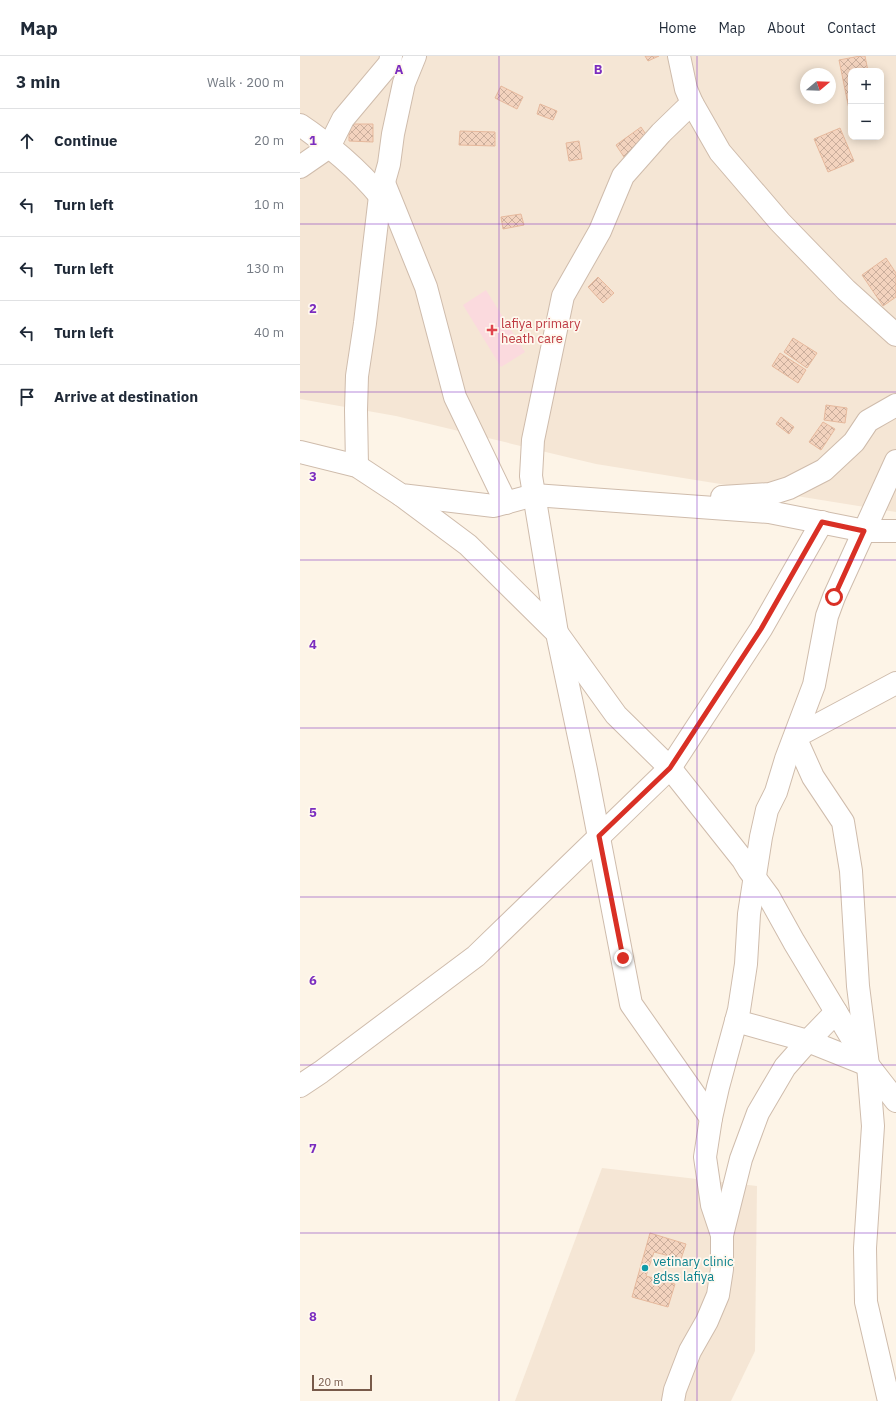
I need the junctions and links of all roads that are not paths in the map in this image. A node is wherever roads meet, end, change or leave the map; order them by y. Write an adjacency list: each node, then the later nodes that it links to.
1 (391, 56): 8 (street)
2 (402, 56): 5 (street)
3 (415, 56): 5 (street)
4 (679, 56): 6 (street)
5 (404, 84): 10 (street)
6 (692, 103): 11 (street); 17 (street)
7 (300, 125): 8 (street)
8 (329, 147): 9 (street); 10 (street)
9 (300, 167)
10 (382, 190): 15 (street); 18 (street)
11 (896, 335)
12 (896, 405): 19 (street)
13 (300, 452): 15 (street)
14 (896, 461): 21 (street)
15 (357, 466): 16 (street)
16 (401, 495): 18 (street); 23 (street)
17 (534, 495): 18 (street); 19 (street); 23 (street)
18 (506, 503)
19 (655, 504): 20 (street)
20 (822, 522): 21 (street); 26 (street)
21 (864, 531): 22 (street); 25 (street)
22 (896, 531)
23 (557, 633): 26 (street); 27 (street)
24 (896, 683): 25 (street)
25 (795, 737): 28 (street); 32 (street)
26 (670, 768): 27 (street); 28 (street)
27 (599, 836): 33 (street); 35 (street)
28 (755, 878): 29 (street); 30 (street)
29 (836, 1012): 31 (street); 32 (street)
30 (736, 1021): 31 (street); 35 (street)
31 (808, 1041): 32 (street); 36 (street)
32 (868, 1065): 34 (street); 38 (street)
33 (300, 1086)
34 (896, 1102)
35 (711, 1118): 36 (street)
36 (722, 1235): 37 (street)
37 (673, 1401)
38 (889, 1401)

